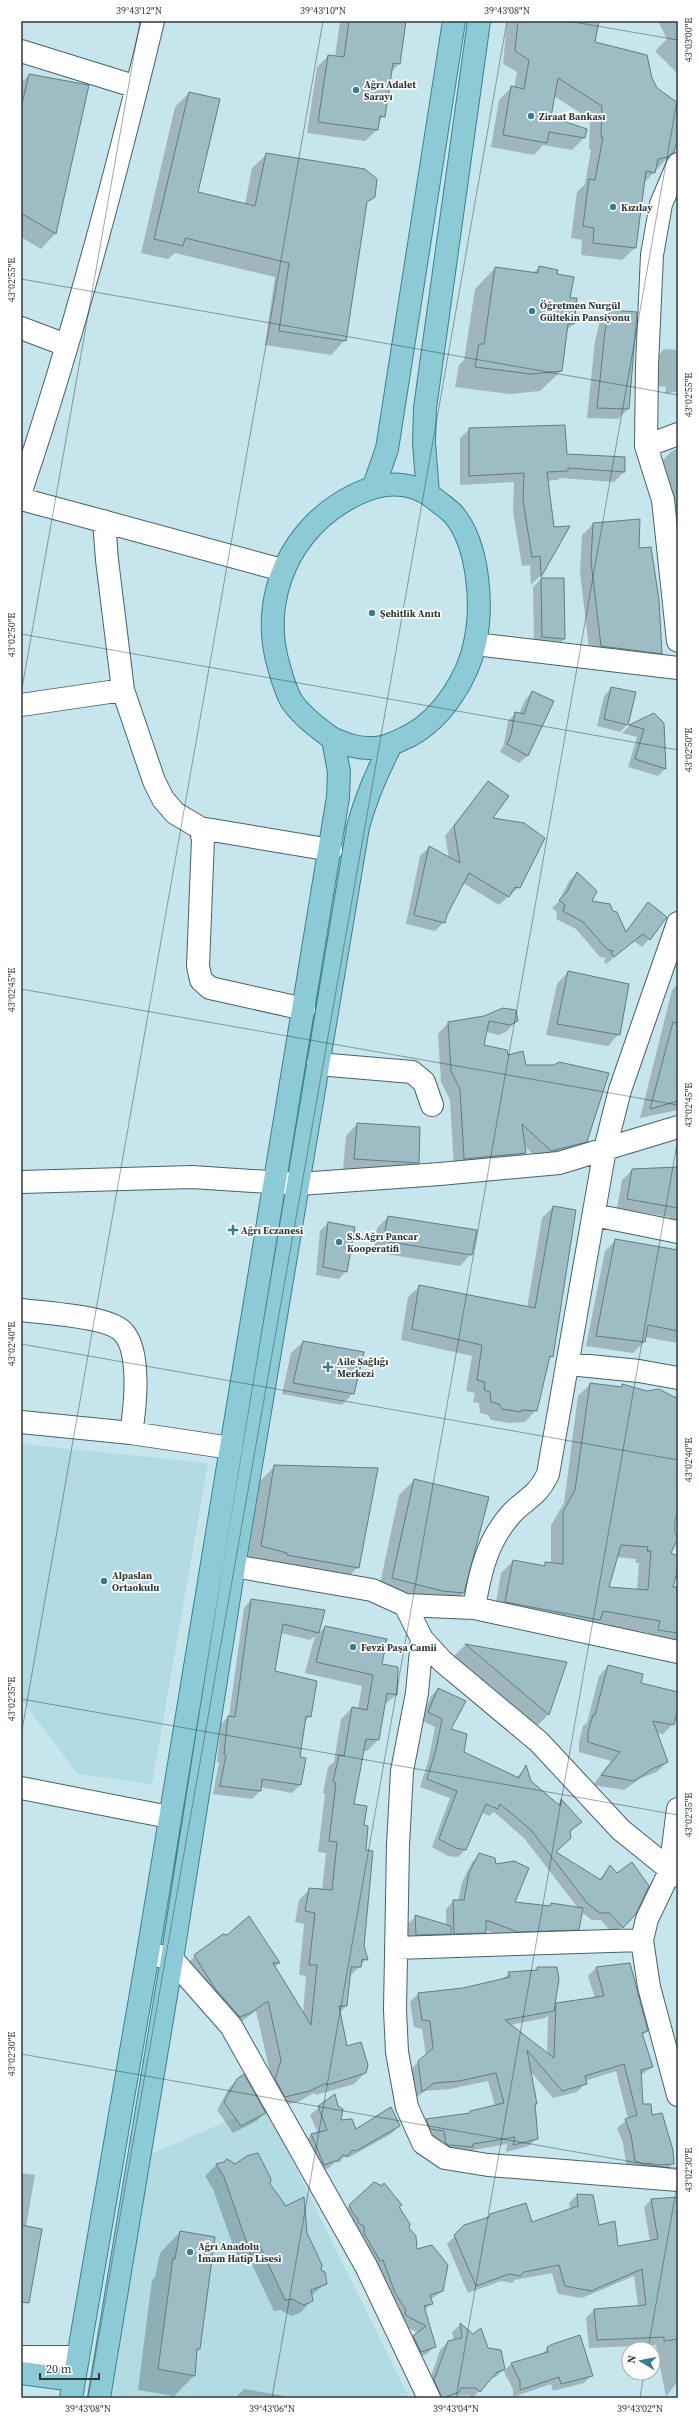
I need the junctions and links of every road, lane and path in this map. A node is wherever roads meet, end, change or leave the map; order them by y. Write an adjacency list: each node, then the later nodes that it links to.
1 (153, 21): 5 (street)
2 (454, 21): 11 (main road)
3 (479, 21): 13 (main road)
4 (21, 51): 5 (street)
5 (137, 87): 8 (street)
6 (675, 176): 10 (street)
7 (21, 328): 8 (street)
8 (66, 345): 12 (street)
9 (678, 434): 10 (street)
10 (646, 446): 17 (street)
11 (374, 486): 13 (main road); 16 (main road)
12 (21, 491)
13 (428, 494): 18 (main road)
14 (21, 499): 15 (street)
15 (104, 521): 16 (street); 20 (street)
16 (282, 570): 22 (main road)
17 (678, 641)
18 (475, 644): 19 (street); 23 (main road)
19 (678, 668)
20 (123, 690): 21 (street); 24 (street)
21 (21, 705)
22 (333, 739): 23 (main road); 25 (main road)
23 (392, 745): 28 (main road)
24 (200, 828): 25 (street); 27 (street)
25 (331, 850): 27 (main road)
26 (678, 923): 31 (street)
27 (304, 1009): 33 (main road)
28 (318, 1064): 29 (street); 34 (main road)
29 (432, 1105)
30 (678, 1127): 31 (street)
31 (605, 1149): 34 (street); 35 (street)
32 (21, 1182): 33 (street)
33 (276, 1182): 34 (street); 42 (main road)
34 (299, 1184): 43 (main road)
35 (594, 1215): 36 (street); 38 (street)
36 (678, 1232)
37 (21, 1310): 41 (street)
38 (569, 1364): 39 (street); 45 (street)
39 (678, 1378)
40 (21, 1422): 41 (street)
41 (132, 1433): 42 (street)
42 (231, 1448): 50 (main road)
43 (234, 1566): 44 (street); 55 (main road)
44 (405, 1605): 45 (street); 46 (street)
45 (474, 1608): 47 (street)
46 (422, 1640): 51 (street); 53 (street)
47 (678, 1652)
48 (21, 1788): 50 (street)
49 (678, 1809): 51 (street)
50 (169, 1817): 54 (main road)
51 (674, 1874): 52 (street)
52 (642, 1940): 53 (street); 56 (street)
53 (396, 1948): 57 (street)
54 (148, 1953): 55 (street); 59 (main road)
55 (172, 1959): 62 (main road); 63 (street)
56 (678, 2095)
57 (678, 2180)
58 (21, 2357): 59 (street)
59 (78, 2357): 61 (main road)
60 (21, 2373): 61 (main road)
61 (73, 2389)
62 (99, 2398)
63 (429, 2398)

